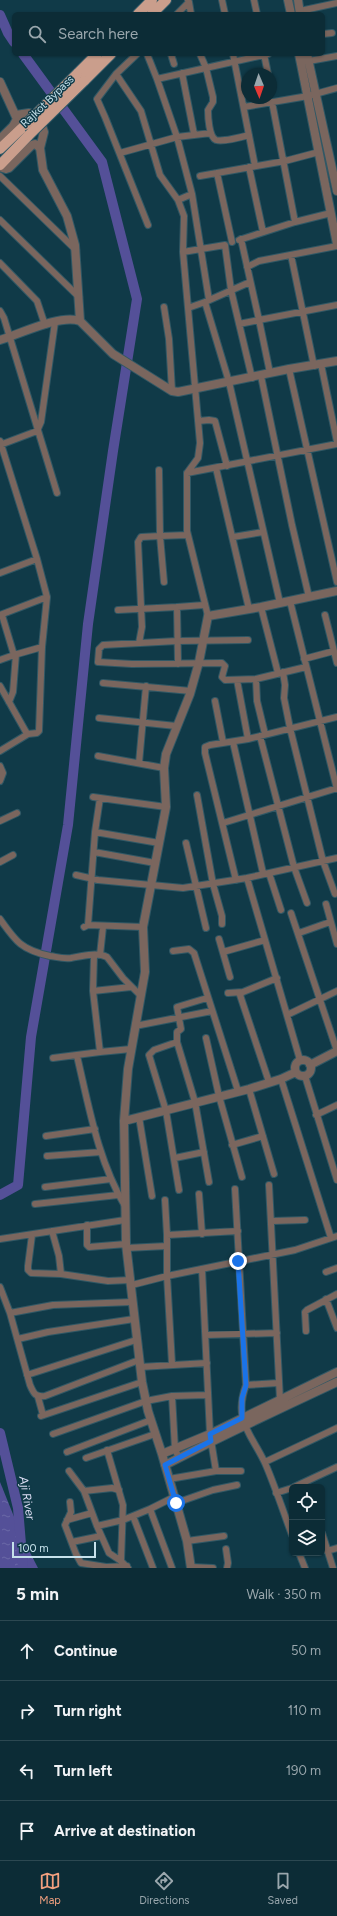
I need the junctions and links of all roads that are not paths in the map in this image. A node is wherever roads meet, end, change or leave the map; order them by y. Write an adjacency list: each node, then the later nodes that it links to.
1 (171, 0): 8 (street)
2 (222, 0): 12 (street)
3 (254, 0): 13 (street)
4 (288, 0): 14 (street)
5 (298, 0): 15 (street)
6 (188, 1): 10 (street); 11 (street)
7 (337, 3): 15 (street)
8 (155, 4): 9 (highway)
9 (141, 12)
10 (179, 12)
11 (191, 12)
12 (225, 12)
13 (257, 12)
14 (291, 12)
15 (300, 12)
16 (332, 33): 17 (street)
17 (325, 34)
18 (96, 56): 36 (highway, Rajkot Bypass)
19 (108, 56): 36 (highway, Rajkot Bypass)
20 (135, 56): 34 (street)
21 (148, 56): 37 (street)
22 (172, 56): 31 (street)
23 (201, 56): 32 (street)
24 (234, 56): 30 (street)
25 (258, 56): 30 (street)
26 (266, 56): 33 (street)
27 (300, 56): 41 (street)
28 (337, 56): 29 (street)
29 (308, 58): 40 (street)
30 (235, 62): 32 (street); 45 (street)
31 (174, 64)
32 (206, 68): 35 (street); 48 (street)
33 (267, 68)
34 (116, 74): 52 (street); 56 (street)
35 (182, 74): 37 (street); 47 (street)
36 (80, 78): 54 (highway, Rajkot Bypass, bridge); 58 (highway, Rajkot Bypass, bridge)
37 (157, 79): 50 (street)
38 (0, 82): 46 (street)
39 (337, 88): 40 (street)
40 (316, 94): 41 (street); 63 (street)
41 (308, 96): 42 (street); 55 (street)
42 (277, 101)
43 (261, 104): 45 (street)
44 (272, 104): 57 (street)
45 (244, 107): 49 (street)
46 (16, 115): 51 (street); 53 (street)
47 (194, 134): 48 (street); 50 (street)
48 (211, 134): 49 (street)
49 (249, 136): 59 (street)
50 (177, 137): 52 (street); 64 (street)
51 (0, 139)
52 (151, 144): 56 (street); 65 (street)
53 (40, 148): 58 (street); 75 (street)
54 (0, 149)
55 (319, 152): 57 (street); 66 (street)
56 (120, 153): 69 (street)
57 (285, 161): 59 (street); 68 (street)
58 (0, 166)
59 (252, 167): 60 (street); 70 (street)
60 (217, 173): 62 (street); 72 (street)
61 (0, 176): 75 (street)
62 (200, 176)
63 (337, 191)
64 (192, 194): 65 (street); 76 (street)
65 (178, 200): 77 (street)
66 (334, 213): 68 (street); 74 (street)
67 (0, 220): 83 (street)
68 (295, 222): 70 (street)
69 (148, 225)
70 (262, 232): 71 (street)
71 (241, 239): 72 (street); 80 (street)
72 (232, 242): 73 (street)
73 (225, 244): 76 (street); 82 (street)
74 (337, 245): 78 (street)
75 (76, 250): 83 (street)
76 (201, 250): 77 (street); 84 (street)
77 (183, 252): 87 (street)
78 (291, 255): 80 (street); 89 (street)
79 (0, 263): 95 (street)
80 (247, 267): 81 (street)
81 (250, 282): 82 (street); 91 (street)
82 (231, 290): 84 (street); 94 (street)
83 (79, 297): 92 (street)
84 (207, 301): 87 (street); 104 (street)
85 (337, 305): 89 (street)
86 (164, 307): 106 (street)
87 (188, 308): 105 (street)
88 (0, 311): 90 (street)
89 (304, 312): 91 (street); 99 (street)
90 (2, 319): 96 (street)
91 (259, 320): 94 (street); 101 (street)
92 (80, 321): 93 (street); 106 (street)
93 (55, 322): 95 (street); 108 (street)
94 (239, 324): 103 (street)
95 (45, 325): 96 (street)
96 (9, 338): 97 (street); 108 (street)
97 (0, 340)
98 (337, 362): 99 (street)
99 (318, 365): 100 (street); 110 (street)
100 (289, 369): 101 (street); 111 (street)
101 (270, 373): 102 (street)
102 (261, 376): 103 (street); 112 (street)
103 (252, 378): 104 (street)
104 (229, 382): 105 (street); 113 (street)
105 (196, 390): 106 (street); 107 (street)
106 (172, 391)
107 (198, 421): 114 (street); 117 (street)
108 (37, 431): 109 (street); 118 (street)
109 (0, 443): 123 (street)
110 (337, 443): 111 (street)
111 (307, 450): 112 (street); 126 (street)
112 (278, 456): 113 (street); 129 (street)
113 (247, 462): 114 (street); 119 (street)
114 (227, 466): 115 (street)
115 (216, 468): 117 (street); 122 (street)
116 (159, 470): 121 (street)
117 (187, 474): 120 (street)
118 (57, 493)
119 (263, 532): 122 (street); 131 (street)
120 (187, 535): 121 (street); 132 (street)
121 (160, 536): 125 (street); 135 (street)
122 (233, 537): 136 (street)
123 (37, 559): 124 (street); 128 (street)
124 (1, 570)
125 (164, 582)
126 (337, 582)
127 (337, 591): 129 (street)
128 (47, 597): 138 (street); 145 (street)
129 (309, 597): 130 (street)
130 (290, 601): 131 (street); 148 (street)
131 (280, 603): 134 (street)
132 (204, 605): 133 (street); 140 (street)
133 (177, 607): 135 (street); 143 (street)
134 (261, 607): 136 (street); 154 (street)
135 (142, 608): 137 (street); 144 (street)
136 (249, 609): 140 (street)
137 (118, 610)
138 (1, 615): 147 (street)
139 (325, 615): 146 (street)
140 (208, 616): 141 (street)
141 (205, 640): 142 (street); 143 (street); 150 (street)
142 (248, 640)
143 (177, 641): 144 (street); 152 (street)
144 (139, 643): 152 (street)
145 (42, 647): 147 (street); 169 (street)
146 (334, 651): 148 (street); 151 (street)
147 (15, 654): 149 (street); 162 (street)
148 (304, 659): 153 (street)
149 (0, 660)
150 (199, 662): 152 (street); 156 (street); 160 (street)
151 (337, 663)
152 (178, 664)
153 (306, 667): 154 (street); 166 (street)
154 (280, 673): 155 (street); 168 (street)
155 (256, 679): 156 (street); 170 (street)
156 (237, 680): 171 (street)
157 (103, 683): 159 (street)
158 (0, 686): 162 (street)
159 (146, 686): 160 (street); 165 (street)
160 (191, 691): 167 (street)
161 (215, 701): 172 (street)
162 (9, 702): 169 (street)
163 (337, 717): 166 (street)
164 (99, 718): 165 (street)
165 (143, 722): 167 (street); 176 (street)
166 (319, 722): 168 (street); 180 (street)
167 (176, 726): 178 (street)
168 (290, 728): 170 (street); 183 (street)
169 (28, 734): 174 (street)
170 (262, 735): 171 (street); 185 (street)
171 (248, 739): 173 (street)
172 (223, 742): 173 (street); 190 (street)
173 (233, 742): 188 (street)
174 (0, 751)
175 (98, 756): 176 (street)
176 (140, 763): 178 (street)
177 (0, 766): 179 (street)
178 (164, 768): 186 (street)
179 (0, 781)
180 (337, 789): 183 (street)
181 (197, 795): 206 (street)
182 (93, 797): 184 (street)
183 (307, 797): 185 (street); 197 (street)
184 (100, 798): 186 (street); 191 (street)
185 (278, 806): 188 (street); 200 (street)
186 (166, 807): 192 (street)
187 (17, 813): 189 (street)
188 (251, 816): 190 (street); 201 (street)
189 (0, 821)
190 (223, 823): 205 (street)
191 (95, 832): 192 (street); 194 (street)
192 (159, 843): 199 (street)
193 (186, 843): 208 (street)
194 (94, 852): 199 (street); 203 (street)
195 (13, 855): 198 (street)
196 (337, 858): 197 (street)
197 (323, 861): 200 (street); 209 (street)
198 (0, 862)
199 (155, 863): 207 (street)
200 (294, 867): 201 (street); 210 (street)
201 (266, 873): 204 (street); 212 (street)
202 (76, 875): 203 (street)
203 (91, 878): 207 (street); 217 (street)
204 (247, 878): 205 (street); 222 (street)
205 (236, 880): 206 (street)
206 (213, 884): 208 (street); 216 (street)
207 (151, 885): 208 (street); 218 (street)
208 (195, 887): 219 (street)
209 (335, 894)
210 (307, 903)
211 (326, 904): 215 (street)
212 (281, 910)
213 (291, 913): 220 (street)
214 (0, 919): 226 (street)
215 (330, 922): 220 (street); 223 (street)
216 (222, 924)
217 (103, 927): 218 (street); 226 (street)
218 (143, 927): 234 (street)
219 (206, 928)
220 (299, 933): 236 (street)
221 (219, 939): 225 (street)
222 (265, 940): 225 (street); 228 (street)
223 (337, 944)
224 (173, 951): 235 (street)
225 (223, 952): 227 (street)
226 (97, 955): 229 (street); 230 (street)
227 (230, 977)
228 (277, 978): 232 (street); 238 (street)
229 (131, 987): 230 (street); 234 (street)
230 (93, 991): 245 (street)
231 (337, 991): 236 (street)
232 (243, 992): 233 (street); 253 (street)
233 (228, 993)
234 (141, 996): 240 (street)
235 (207, 998): 237 (street); 239 (street)
236 (319, 1000): 238 (street); 244 (street)
237 (212, 1011): 239 (street); 255 (street)
238 (287, 1015): 248 (street)
239 (179, 1017): 240 (street); 242 (street)
240 (135, 1026): 243 (street)
241 (206, 1038): 256 (street)
242 (177, 1042): 257 (street); 259 (street)
243 (131, 1049): 245 (street); 262 (street)
244 (337, 1051): 249 (street)
245 (100, 1052): 246 (street)
246 (77, 1056): 247 (street); 263 (street)
247 (53, 1058)
248 (300, 1060): 249 (street); 250 (street)
249 (310, 1065): 251 (street)
250 (296, 1072): 251 (street); 252 (street)
251 (305, 1076): 260 (street)
252 (281, 1079): 253 (street); 295 (street)
253 (269, 1082): 254 (street)
254 (249, 1089): 255 (street); 265 (street)
255 (238, 1092): 256 (street)
256 (219, 1096): 257 (street); 266 (street)
257 (195, 1102): 259 (street); 268 (street)
258 (337, 1105): 260 (street)
259 (166, 1111): 261 (street); 270 (street)
260 (316, 1115): 274 (street)
261 (139, 1118): 262 (street); 282 (street)
262 (124, 1121): 285 (street)
263 (95, 1128): 264 (street); 267 (street)
264 (46, 1136)
265 (263, 1136): 266 (street); 271 (street)
266 (232, 1145): 272 (street)
267 (101, 1152): 269 (street); 273 (street)
268 (204, 1152): 270 (street); 275 (street)
269 (47, 1156)
270 (175, 1158): 279 (street)
271 (274, 1174)
272 (242, 1177)
273 (111, 1179): 277 (street); 281 (street)
274 (337, 1180)
275 (209, 1182)
276 (269, 1185): 288 (street)
277 (46, 1187)
278 (235, 1189): 291 (street)
279 (179, 1190)
280 (199, 1194): 292 (street)
281 (118, 1195): 284 (street); 285 (street)
282 (152, 1196)
283 (165, 1200): 294 (street)
284 (35, 1204)
285 (124, 1206): 286 (street)
286 (125, 1220): 289 (street); 297 (street)
287 (305, 1220): 288 (street)
288 (272, 1221): 299 (street)
289 (87, 1225): 290 (street); 297 (street)
290 (52, 1231): 293 (street); 304 (street)
291 (238, 1231): 292 (street); 300 (street)
292 (202, 1234): 294 (street)
293 (32, 1235): 296 (street); 304 (street)
294 (167, 1235): 298 (street)
295 (334, 1237): 299 (street)
296 (0, 1239)
297 (126, 1246): 298 (street); 306 (street)
298 (167, 1246): 305 (street)
299 (273, 1255): 300 (street); 316 (street)
300 (238, 1261): 301 (street); 315 (street)
301 (202, 1268): 305 (street); 317 (street)
302 (337, 1268): 303 (street)
303 (326, 1272)
304 (61, 1274): 306 (street)
305 (167, 1276): 306 (street); 322 (street)
306 (131, 1282): 310 (street)
307 (0, 1288): 311 (street)
308 (337, 1294): 309 (street)
309 (326, 1299): 313 (street); 314 (street)
310 (132, 1302): 311 (street); 312 (street)
311 (10, 1313): 318 (street)
312 (134, 1319): 318 (street); 319 (street)
313 (337, 1328)
314 (306, 1331)
315 (242, 1333): 316 (street); 317 (street); 328 (street)
316 (277, 1333): 327 (street)
317 (206, 1335): 321 (street)
318 (18, 1339): 324 (street)
319 (136, 1340): 320 (street); 324 (street)
320 (140, 1363): 322 (street); 325 (street); 331 (street)
321 (207, 1363): 322 (street); 329 (street)
322 (172, 1364)
323 (337, 1372): 332 (street)
324 (27, 1375): 331 (street)
325 (142, 1382): 331 (street); 333 (street)
326 (337, 1382): 336 (street)
327 (278, 1383): 328 (street); 332 (street)
328 (246, 1385): 334 (street)
329 (207, 1395): 330 (street); 340 (street)
330 (172, 1396): 333 (street); 341 (street)
331 (38, 1397)
332 (280, 1400): 334 (street)
333 (146, 1401): 335 (street); 338 (street)
334 (242, 1418): 336 (street); 340 (street)
335 (151, 1420): 339 (street); 343 (street)
336 (244, 1427): 340 (street); 347 (street)
337 (337, 1428): 347 (street)
338 (53, 1434)
339 (155, 1434): 342 (street); 344 (street)
340 (210, 1438): 341 (street); 346 (street); 351 (street)
341 (175, 1448): 344 (street); 346 (street)
342 (107, 1450): 345 (street); 357 (street)
343 (67, 1452)
344 (162, 1454): 348 (street)
345 (86, 1458)
346 (179, 1458): 348 (street)
347 (265, 1462): 359 (street)
348 (165, 1465): 353 (street)
349 (337, 1467): 354 (street)
350 (69, 1471): 358 (street)
351 (216, 1471): 352 (street); 353 (street)
352 (240, 1471)
353 (169, 1479): 360 (street)
354 (306, 1484)
355 (237, 1485): 360 (street)
356 (289, 1488): 359 (street)
357 (119, 1490): 358 (street); 366 (street)
358 (84, 1491): 363 (street)
359 (276, 1493): 368 (street)
360 (175, 1500): 362 (street); 371 (street)
361 (70, 1502): 365 (street)
362 (150, 1509): 364 (street); 382 (street)
363 (92, 1513): 365 (street); 367 (street)
364 (133, 1516): 366 (street); 381 (street)
365 (66, 1520): 372 (street)
366 (123, 1520): 367 (street); 378 (street)
367 (97, 1526): 369 (street)
368 (289, 1527)
369 (102, 1536): 372 (street); 378 (street)
370 (224, 1536): 371 (street)
371 (187, 1541): 380 (street)
372 (72, 1542): 379 (street)
373 (325, 1544): 376 (street)
374 (337, 1548): 376 (street)
375 (226, 1549): 384 (street)
376 (327, 1551): 386 (street)
377 (300, 1556): 385 (street)
378 (121, 1562): 379 (street)
379 (127, 1567)
380 (191, 1567): 383 (street)
381 (153, 1568)
382 (172, 1568)
383 (213, 1568)
384 (227, 1568)
385 (305, 1568)
386 (333, 1568)

